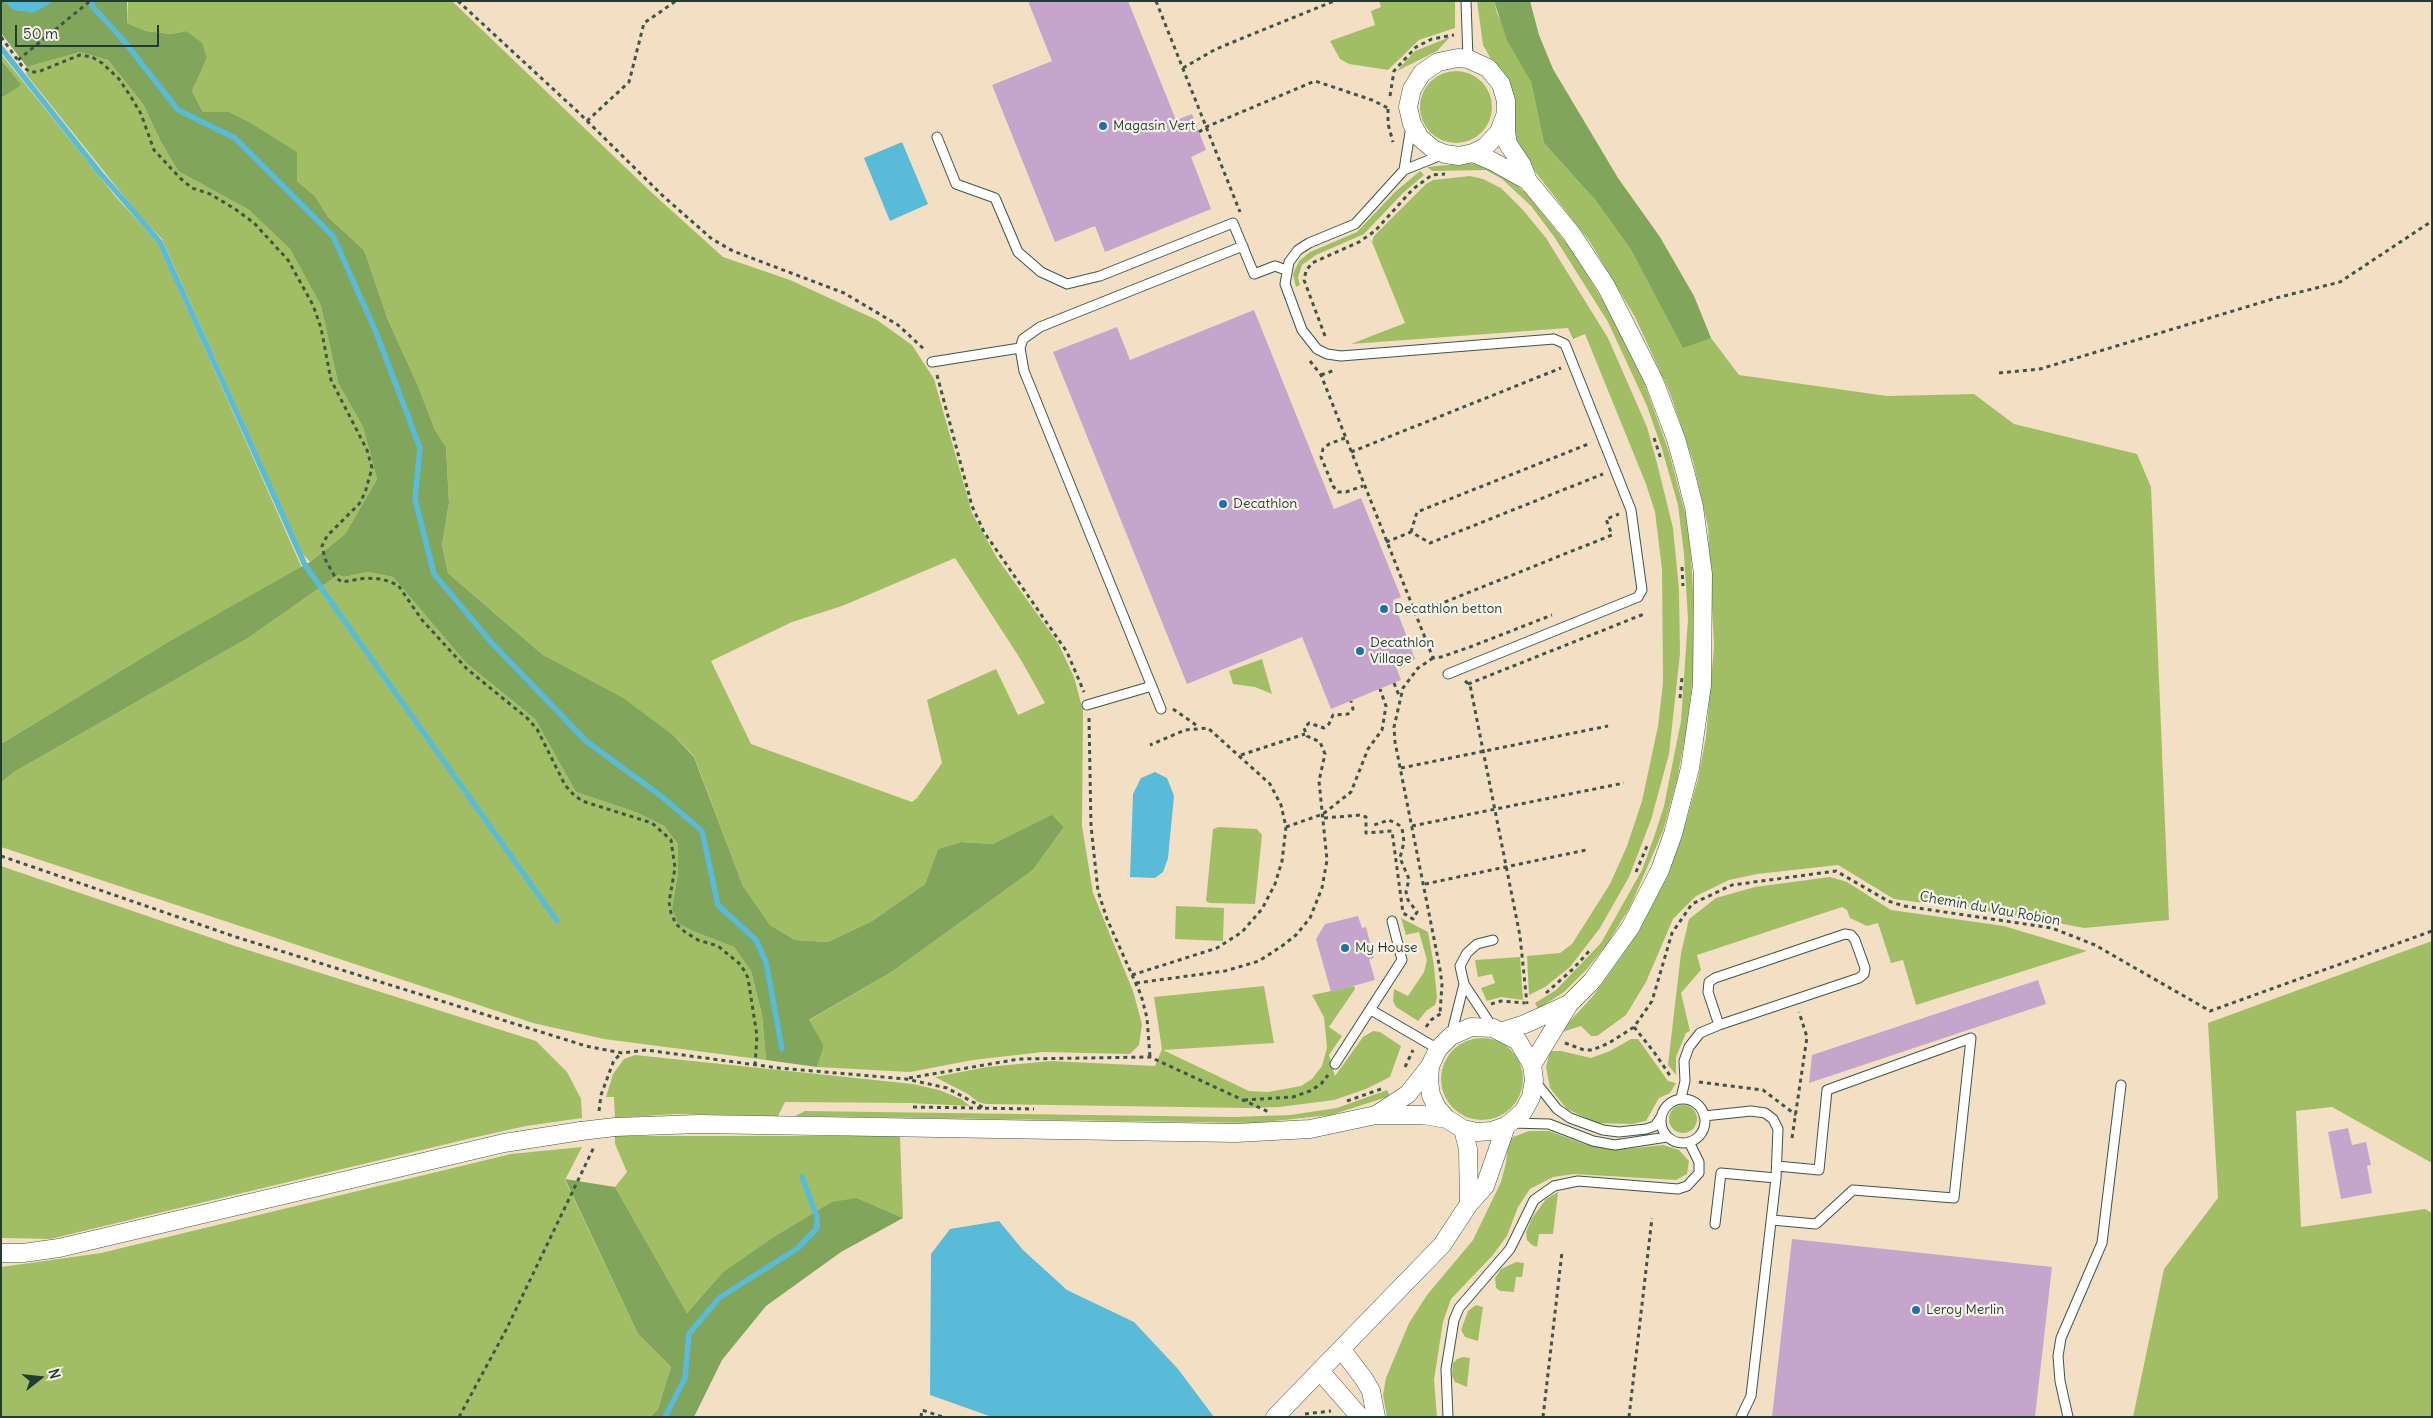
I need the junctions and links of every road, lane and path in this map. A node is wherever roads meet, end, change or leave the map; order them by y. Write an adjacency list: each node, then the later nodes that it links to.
1 (458, 1): 13 (path)
2 (676, 1): 13 (path)
3 (1156, 1): 10 (path)
4 (1334, 1): 10 (path)
5 (1466, 1): 8 (lane)
6 (89, 2): 9 (path)
7 (1, 37): 9 (path)
8 (1468, 59): 12 (street); 14 (street)
9 (18, 60): 105 (path)
10 (1183, 68): 15 (path)
11 (1388, 108): 15 (path)
12 (1505, 116): 18 (street); 22 (street)
13 (587, 121): 30 (path)
14 (1412, 124): 19 (street); 20 (lane)
15 (1206, 127): 16 (path); 23 (path)
16 (1199, 132)
17 (937, 137): 25 (lane)
18 (1473, 153): 19 (street); 22 (street)
19 (1445, 154): 20 (lane)
20 (1404, 170): 26 (lane)
21 (1448, 174): 29 (path)
22 (1528, 181): 92 (street)
23 (1243, 219)
24 (2432, 222): 33 (path)
25 (1243, 246): 26 (lane); 27 (lane)
26 (1286, 270): 29 (lane)
27 (1020, 348): 30 (lane); 55 (lane)
28 (1304, 355): 35 (path)
29 (1331, 355): 31 (lane); 32 (path)
30 (932, 362): 60 (path)
31 (1573, 364): 36 (lane); 37 (path)
32 (1333, 370)
33 (1999, 374)
34 (1652, 429): 38 (path)
35 (1345, 438): 37 (path); 40 (path)
36 (1603, 438): 39 (lane); 42 (path)
37 (1351, 452): 40 (path)
38 (1661, 461)
39 (1615, 469): 41 (lane); 42 (path)
40 (1364, 486): 43 (path)
41 (1631, 510): 47 (path); 51 (lane)
42 (1411, 532): 43 (path)
43 (1386, 542): 47 (path)
44 (1682, 562): 45 (path)
45 (1683, 594)
46 (1556, 613): 49 (path)
47 (1415, 614): 50 (path)
48 (1644, 614): 54 (path)
49 (1442, 657): 50 (path); 51 (path)
50 (1433, 658): 57 (path)
51 (1451, 672): 54 (path)
52 (1683, 673): 58 (path)
53 (1394, 683): 57 (path)
54 (1468, 684): 66 (path)
55 (1152, 686): 60 (lane); 61 (lane)
56 (1380, 689): 71 (path)
57 (1400, 698): 68 (path)
58 (1680, 700)
59 (1351, 701): 64 (path)
60 (1088, 705): 85 (path)
61 (1161, 709): 63 (path)
62 (1608, 726): 66 (path)
63 (1199, 727): 65 (path); 67 (path)
64 (1305, 734): 67 (path); 71 (path)
65 (1150, 745)
66 (1483, 751): 68 (path); 70 (path)
67 (1240, 755): 74 (path)
68 (1401, 768): 73 (path)
69 (1624, 783): 70 (path)
70 (1494, 809): 73 (path); 78 (path)
71 (1323, 815): 72 (path); 74 (path); 86 (path)
72 (1374, 825)
73 (1412, 826): 80 (path)
74 (1286, 827): 85 (path)
75 (1648, 844): 79 (path)
76 (1586, 850): 78 (path)
77 (1, 856): 102 (path)
78 (1506, 867): 80 (path); 91 (path)
79 (1634, 877)
80 (1424, 884): 100 (path)
81 (1392, 920): 93 (lane)
82 (2432, 931): 96 (path, Chemin du Vau Robion)
83 (1493, 940): 87 (lane)
84 (1592, 948): 88 (path)
85 (1132, 975): 86 (path)
86 (1136, 983): 103 (path)
87 (1464, 984): 97 (lane); 99 (lane)
88 (1540, 997)
89 (1795, 1000): 95 (lane); 95 (lane); 120 (path)
90 (1534, 1001): 91 (path)
91 (1526, 1003): 94 (path)
92 (1569, 1004): 94 (street); 98 (street)
93 (1371, 1010): 100 (lane); 104 (lane)
94 (1535, 1019): 97 (street)
95 (1719, 1025): 110 (lane)
96 (1634, 1027): 98 (path); 110 (path)
97 (1498, 1029): 99 (street); 108 (street)
98 (1549, 1035): 108 (street)
99 (1451, 1036): 101 (street)
100 (1418, 1040): 101 (lane); 107 (path)
101 (1438, 1049): 106 (street)
102 (622, 1053): 105 (path); 113 (path)
103 (1150, 1057): 109 (path); 115 (path)
104 (1335, 1064): 115 (path)
105 (755, 1065): 109 (path)
106 (1430, 1066): 119 (street); 123 (street)
107 (1403, 1072)
108 (1533, 1073): 122 (lane); 124 (street)
109 (906, 1079): 117 (path)
110 (1685, 1081): 114 (lane); 120 (path)
111 (1388, 1084): 116 (path)
112 (2121, 1085): 152 (lane)
113 (601, 1095)
114 (1681, 1098): 121 (lane); 122 (lane)
115 (1244, 1100): 118 (path)
116 (1345, 1101)
117 (985, 1108)
118 (1281, 1112)
119 (1376, 1115): 123 (street); 136 (street, bridge)
120 (1796, 1115): 127 (path)
121 (1704, 1116): 127 (lane); 128 (lane)
122 (1661, 1117): 126 (lane)
123 (1447, 1119): 125 (street)
124 (1508, 1125): 125 (street); 126 (lane); 132 (street)
125 (1463, 1129): 132 (street)
126 (1667, 1137): 128 (lane)
127 (1779, 1140): 130 (lane)
128 (1690, 1142): 148 (lane)
129 (594, 1149): 141 (path)
130 (1777, 1166): 131 (lane); 134 (lane)
131 (1776, 1178): 134 (lane); 135 (lane)
132 (1470, 1204): 138 (street)
133 (1652, 1218): 150 (path)
134 (1772, 1220): 151 (lane)
135 (1715, 1224)
136 (1, 1252)
137 (1562, 1252): 149 (path)
138 (1342, 1350): 139 (street); 147 (street)
139 (1320, 1371): 140 (street); 144 (street)
140 (1348, 1402): 145 (path); 146 (street)
141 (459, 1417)
142 (921, 1417): 143 (path)
143 (943, 1417)
144 (1276, 1417)
145 (1300, 1417)
146 (1360, 1417)
147 (1376, 1417)
148 (1448, 1417)
149 (1542, 1417)
150 (1629, 1417)
151 (1741, 1417)
152 (2068, 1417)

